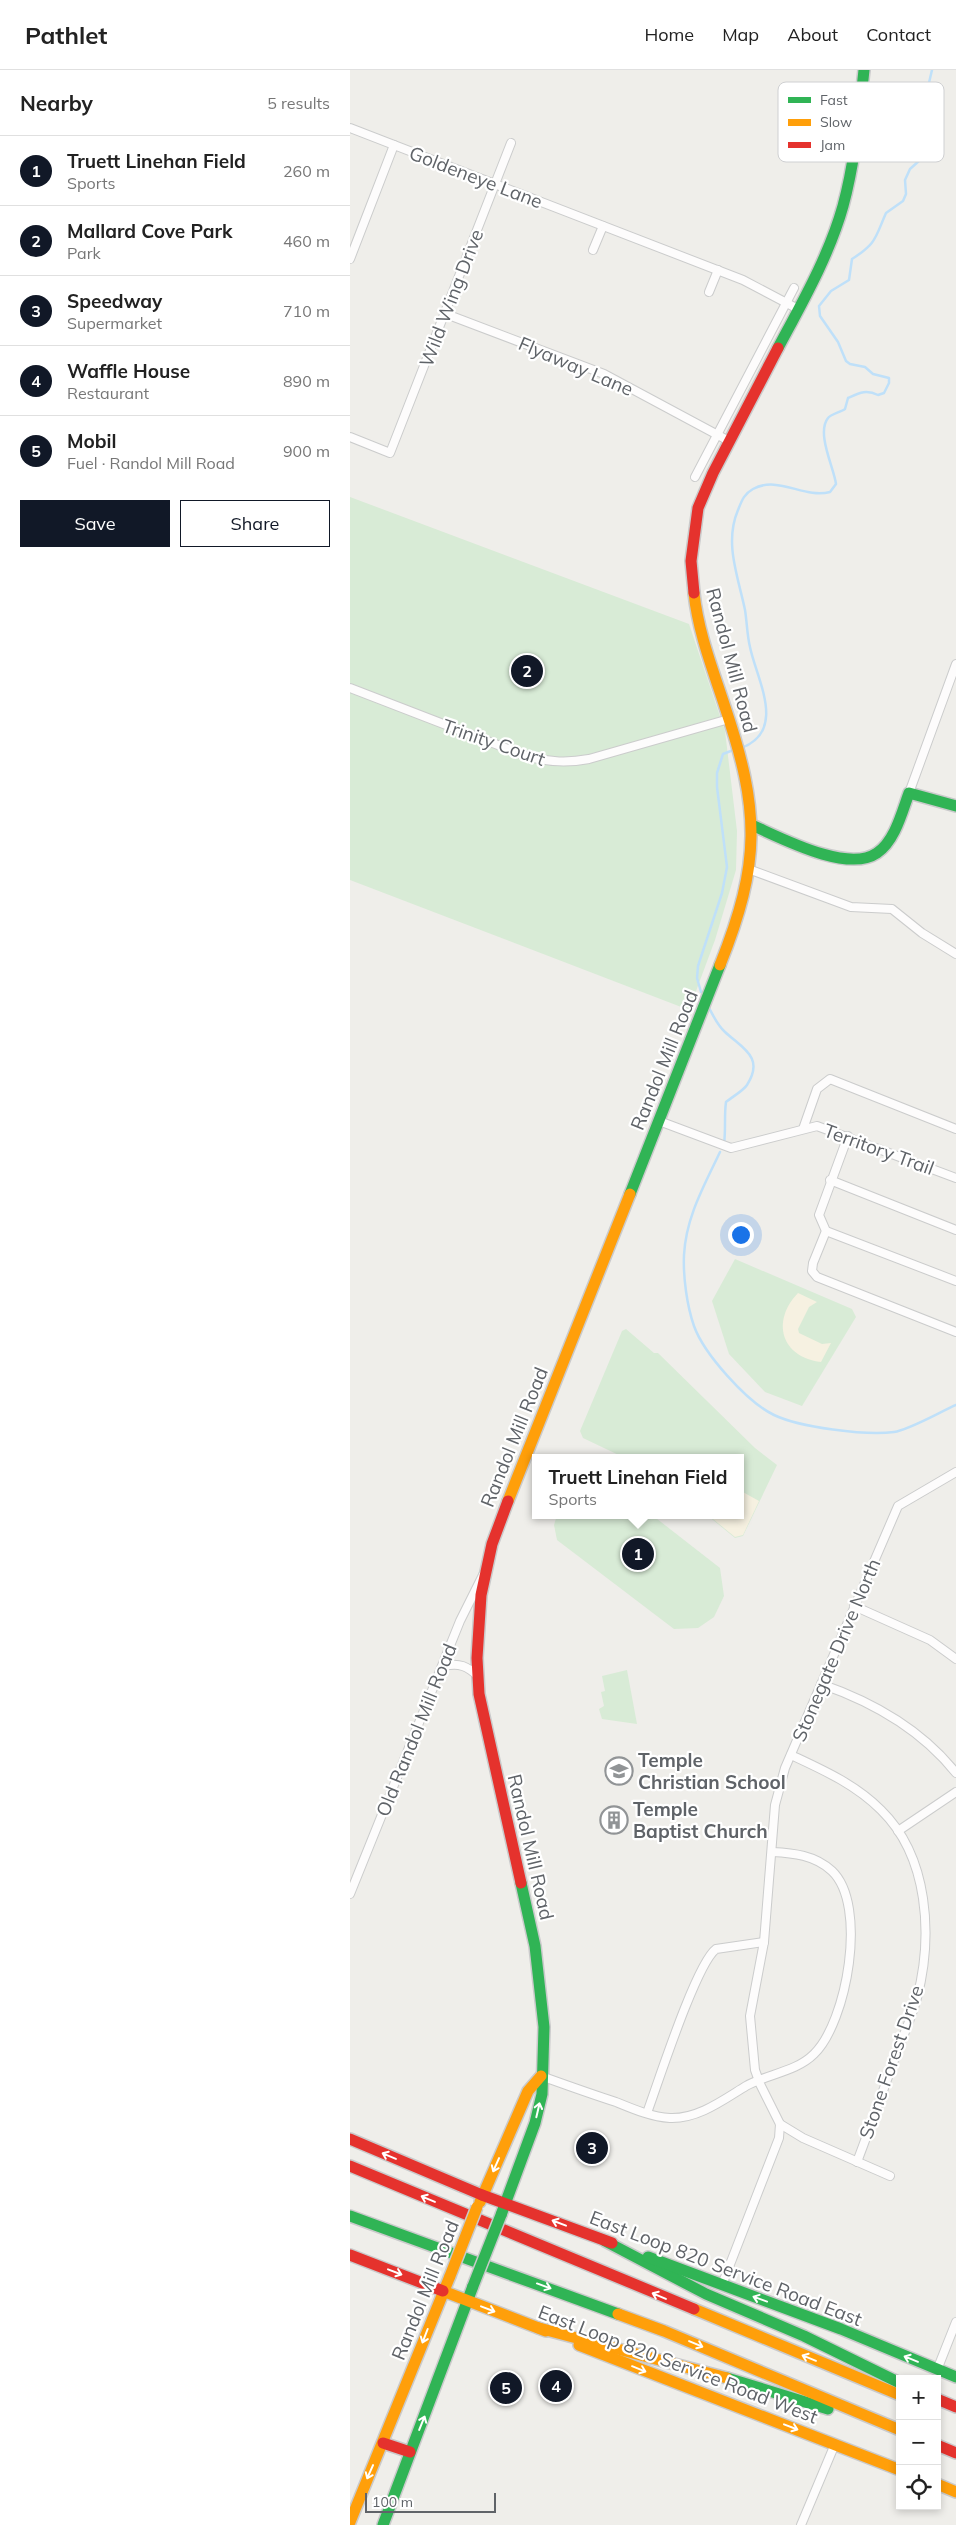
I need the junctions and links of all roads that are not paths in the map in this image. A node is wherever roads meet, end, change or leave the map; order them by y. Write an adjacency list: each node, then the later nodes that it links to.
1 (350, 128): 3 (street, Goldeneye Lane)
2 (511, 144): 5 (street, Wild Wing Drive)
3 (394, 145): 5 (street, Goldeneye Lane); 8 (street)
4 (853, 162): 13 (main road, Randol Mill Road)
5 (495, 185): 6 (street, Goldeneye Lane); 14 (street, Wild Wing Drive)
6 (603, 226): 7 (street); 9 (street, Goldeneye Lane)
7 (594, 250)
8 (350, 259)
9 (718, 270): 11 (street); 12 (street, Goldeneye Lane)
10 (794, 288): 12 (street)
11 (709, 292)
12 (786, 303): 13 (street, Goldeneye Lane); 15 (street)
13 (798, 309): 17 (main road, Randol Mill Road)
14 (446, 314): 15 (street, Flyaway Lane); 16 (street, Wild Wing Drive)
15 (718, 435): 17 (street, Flyaway Lane); 18 (street)
16 (350, 437)
17 (729, 441): 21 (main road, Randol Mill Road)
18 (695, 477)
19 (956, 664): 22 (street)
20 (350, 688): 21 (street, Trinity Court)
21 (729, 719): 24 (main road, Randol Mill Road)
22 (910, 793): 23 (main road); 24 (main road)
23 (956, 806)
24 (754, 826): 25 (main road, Randol Mill Road)
25 (751, 870): 26 (street); 27 (main road, Randol Mill Road)
26 (956, 954)
27 (659, 1122): 28 (street, Territory Trail); 38 (main road, Randol Mill Road)
28 (803, 1129): 29 (street); 30 (street, Territory Trail)
29 (956, 1129)
30 (848, 1136): 31 (street, Territory Trail); 32 (street)
31 (956, 1178)
32 (830, 1180): 33 (street); 34 (street)
33 (956, 1230)
34 (826, 1231): 35 (street); 36 (street)
35 (956, 1281)
36 (956, 1332)
37 (956, 1472): 39 (street, Stonegate Drive North)
38 (486, 1568): 41 (street, Old Randol Mill Road); 42 (main road, Randol Mill Road)
39 (854, 1606): 40 (street); 43 (street, Stonegate Drive North)
40 (956, 1659)
41 (438, 1673): 42 (street); 49 (street, Old Randol Mill Road)
42 (478, 1676): 51 (main road, Randol Mill Road)
43 (821, 1684): 44 (street, Stonegate Drive North); 45 (street)
44 (791, 1755): 47 (street, Stone Forest Drive); 48 (street, Stonegate Drive North)
45 (956, 1773)
46 (956, 1792): 47 (street)
47 (898, 1831): 56 (street, Stone Forest Drive)
48 (772, 1852): 50 (street, Stonegate Drive North); 52 (street)
49 (350, 1894)
50 (764, 1942): 52 (street, Stonegate Drive North); 53 (street)
51 (541, 2076): 53 (street); 59 (main road, Randol Mill Road, one-way to 59); 60 (main road, Randol Mill Road, one-way to 51)
52 (758, 2079): 53 (street); 54 (street, Stonegate Drive North)
53 (647, 2114)
54 (780, 2124): 56 (street); 64 (street)
55 (350, 2139): 59 (main road, East Loop 820 Service Road East, one-way to 55)
56 (857, 2162): 58 (street)
57 (350, 2166): 72 (main road, one-way to 57)
58 (890, 2176)
59 (482, 2195): 60 (main road, East Loop 820 Service Road East); 65 (main road, Randol Mill Road, bridge)
60 (506, 2204): 62 (main road, East Loop 820 Service Road East, one-way to 60); 66 (main road, Randol Mill Road, bridge)
61 (350, 2216): 77 (main road, one-way to 77)
62 (605, 2241): 64 (main road, East Loop 820 Service Road East); 71 (main road)
63 (350, 2255): 65 (main road, East Loop 820 Service Road West, one-way to 65)
64 (722, 2285): 69 (main road, East Loop 820 Service Road East, one-way to 64)
65 (443, 2291): 66 (main road, East Loop 820 Service Road West); 79 (main road, Randol Mill Road, one-way to 79)
66 (468, 2301): 68 (main road, East Loop 820 Service Road West, one-way to 68); 82 (main road, Randol Mill Road, one-way to 66)
67 (956, 2322): 69 (street)
68 (538, 2328): 78 (main road); 80 (main road, East Loop 820 Service Road West, one-way to 80)
69 (937, 2370): 70 (main road, East Loop 820 Service Road East)
70 (956, 2377)
71 (896, 2381)
72 (896, 2393)
73 (941, 2401): 74 (main road)
74 (956, 2407)
75 (941, 2412): 76 (main road)
76 (956, 2418)
77 (896, 2429)
78 (896, 2430)
79 (383, 2443): 82 (main road); 87 (main road, Randol Mill Road, one-way to 87)
80 (835, 2444): 84 (main road, East Loop 820 Service Road West); 89 (street)
81 (941, 2446): 83 (main road)
82 (410, 2452): 88 (main road, Randol Mill Road)
83 (956, 2452)
84 (896, 2468)
85 (941, 2486): 86 (main road)
86 (956, 2492)
87 (350, 2522)
88 (383, 2525)
89 (801, 2525)

